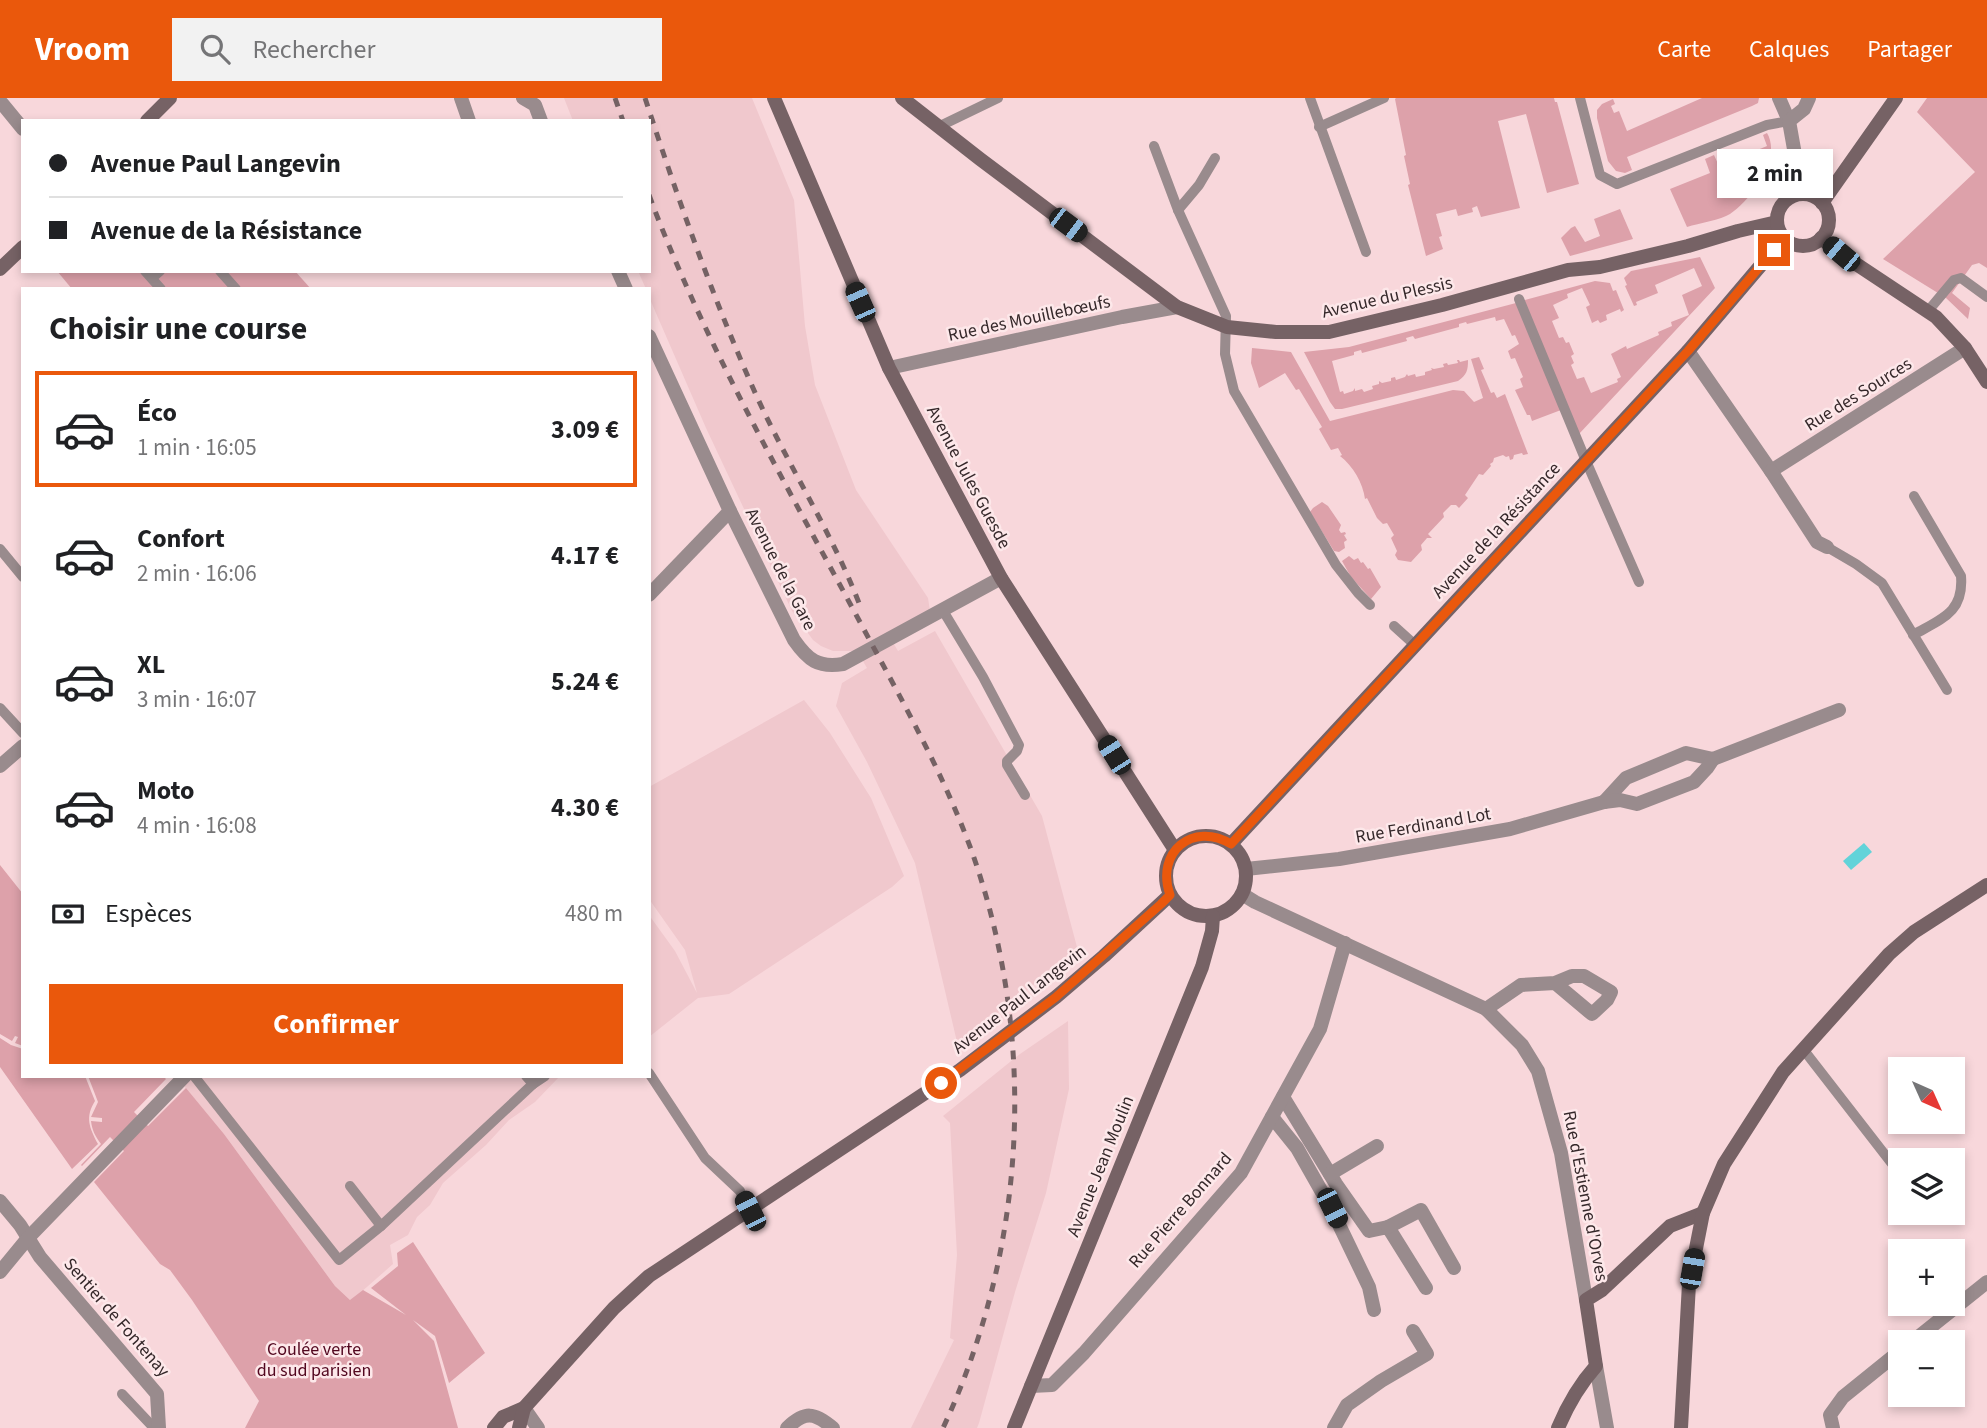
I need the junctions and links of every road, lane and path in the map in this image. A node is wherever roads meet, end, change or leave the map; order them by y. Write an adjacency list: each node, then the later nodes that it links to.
1 (170, 98): 14 (main road)
2 (461, 98): 15 (street)
3 (774, 98): 42 (main road, Avenue Jules Guesde)
4 (902, 98): 19 (main road, Avenue du Plessis)
5 (998, 98): 19 (lane)
6 (1310, 98): 20 (lane)
7 (1384, 98): 20 (lane)
8 (1580, 98): 17 (lane)
9 (1779, 98): 17 (street)
10 (1809, 98): 17 (street)
11 (1896, 98): 24 (main road)
12 (0, 101): 18 (street)
13 (531, 101): 16 (street)
14 (149, 119)
15 (468, 119)
16 (540, 119)
17 (1789, 121): 23 (street)
18 (21, 127)
19 (940, 127): 36 (main road, Avenue du Plessis)
20 (1320, 127): 30 (lane)
21 (1154, 146): 25 (lane)
22 (1215, 159): 25 (lane)
23 (1802, 194): 24 (main road); 26 (main road)
24 (1822, 203): 27 (main road)
25 (1178, 210): 38 (lane)
26 (1777, 222): 28 (main road); 38 (main road, Avenue du Plessis)
27 (1821, 238): 28 (main road); 37 (main road)
28 (1784, 239): 41 (main road, Avenue de la Résistance)
29 (21, 249): 31 (main road)
30 (1366, 251)
31 (0, 270)
32 (222, 273): 33 (lane)
33 (234, 287)
34 (1987, 297): 37 (lane)
35 (1519, 299): 44 (lane)
36 (1177, 307): 38 (main road, Avenue du Plessis); 42 (street, Rue des Mouillebœufs)
37 (1928, 312): 40 (main road)
38 (1227, 327): 54 (lane)
39 (651, 340): 47 (street, Avenue de la Gare)
40 (1965, 348): 43 (main road); 45 (street, Rue des Sources)
41 (1688, 351): 44 (main road, Avenue de la Résistance); 45 (street)
42 (889, 368): 51 (main road, Avenue Jules Guesde)
43 (1987, 382)
44 (1586, 461): 52 (lane); 58 (main road, Avenue de la Résistance)
45 (1771, 471): 48 (street)
46 (1914, 496): 57 (lane)
47 (730, 511): 53 (street); 55 (street, Avenue de la Gare)
48 (1827, 547): 57 (lane)
49 (0, 549): 50 (lane)
50 (21, 575)
51 (1001, 578): 55 (street, Avenue de la Gare); 69 (main road, Avenue Jules Guesde)
52 (1639, 582)
53 (651, 593)
54 (1370, 604)
55 (942, 609): 66 (lane)
56 (1394, 626): 58 (lane)
57 (1913, 635): 59 (lane)
58 (1415, 645): 68 (main road, Avenue de la Résistance)
59 (1947, 690)
60 (0, 708): 62 (lane)
61 (1839, 710): 64 (street, Rue Ferdinand Lot)
62 (21, 731)
63 (21, 748): 65 (street)
64 (1713, 759): 67 (street, Rue Ferdinand Lot); 67 (street, Rue Ferdinand Lot)
65 (0, 766)
66 (1025, 795)
67 (1604, 802): 70 (street, Rue Ferdinand Lot)
68 (1231, 844): 69 (main road); 70 (main road)
69 (1175, 850): 73 (main road)
70 (1246, 870): 72 (main road)
71 (1987, 885): 78 (main road)
72 (1242, 894): 74 (main road); 75 (street, Rue d'Estienne d'Orves)
73 (1170, 895): 74 (main road); 90 (main road, Avenue Paul Langevin)
74 (1213, 916): 105 (main road, Avenue Jean Moulin)
75 (1345, 943): 77 (street, Rue d'Estienne d'Orves); 83 (street, Rue Pierre Bonnard)
76 (1555, 983): 77 (street)
77 (1486, 1009): 99 (street, Rue d'Estienne d'Orves)
78 (1803, 1049): 86 (lane); 91 (main road)
79 (651, 1076): 90 (lane)
80 (183, 1078): 94 (street)
81 (196, 1078): 92 (lane)
82 (530, 1080): 92 (lane)
83 (1283, 1097): 84 (street, Rue Pierre Bonnard); 87 (street)
84 (1272, 1117): 100 (street); 105 (street, Rue Pierre Bonnard)
85 (1377, 1146): 87 (street)
86 (1888, 1159)
87 (1330, 1174): 93 (street)
88 (350, 1186): 92 (lane)
89 (0, 1201): 94 (street, Sentier de Fontenay)
90 (750, 1211): 107 (main road, Avenue Paul Langevin)
91 (1703, 1213): 99 (main road); 118 (main road)
92 (381, 1226)
93 (1388, 1227): 95 (street); 98 (street)
94 (28, 1238): 96 (street); 109 (street, Sentier de Fontenay)
95 (1454, 1268)
96 (0, 1272)
97 (1987, 1282): 101 (street)
98 (1426, 1288)
99 (1586, 1300): 104 (main road, Rue d'Estienne d'Orves)
100 (1374, 1310)
101 (1927, 1330)
102 (1413, 1331): 115 (street)
103 (1888, 1361): 119 (street)
104 (1596, 1366): 116 (main road); 117 (street, Rue d'Estienne d'Orves)
105 (1031, 1386): 114 (main road, Avenue Jean Moulin)
106 (122, 1394): 109 (lane)
107 (524, 1408): 110 (main road, Avenue Paul Langevin); 111 (main road); 112 (street)
108 (790, 1425): 113 (street)
109 (157, 1428)
110 (494, 1428)
111 (520, 1428)
112 (538, 1428)
113 (833, 1428)
114 (1014, 1428)
115 (1335, 1428)
116 (1558, 1428)
117 (1606, 1428)
118 (1681, 1428)
119 (1833, 1428)

